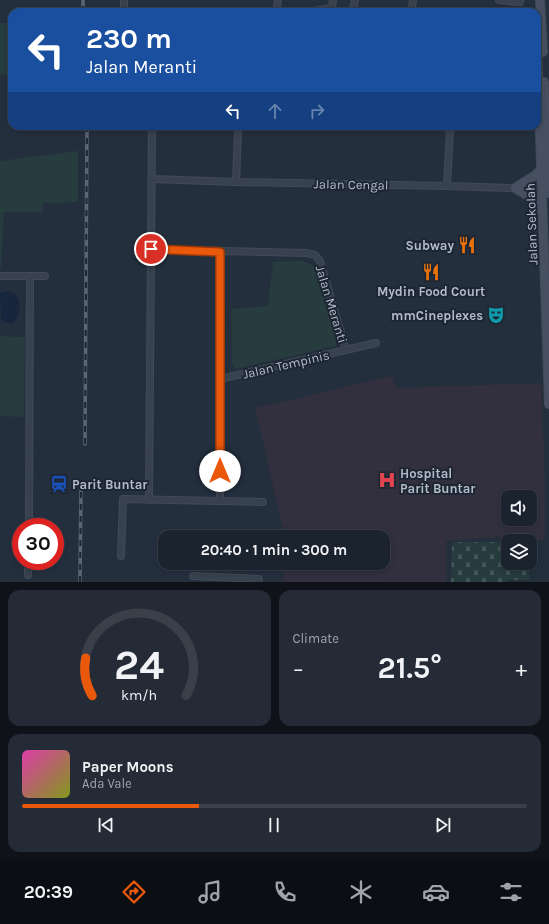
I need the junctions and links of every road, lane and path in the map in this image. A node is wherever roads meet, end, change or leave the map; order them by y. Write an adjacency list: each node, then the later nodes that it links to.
1 (499, 0): 2 (street)
2 (520, 1)
3 (541, 20): 8 (street, Jalan Sekolah)
4 (152, 130): 10 (street)
5 (450, 130): 12 (street)
6 (540, 130): 9 (street, Jalan Sekolah)
7 (238, 131): 11 (street)
8 (548, 156): 14 (street, Jalan Sekolah)
9 (542, 169): 13 (street); 14 (street, Jalan Sekolah)
10 (153, 179): 11 (street, Jalan Cengal); 16 (street)
11 (236, 182): 12 (street, Jalan Cengal)
12 (447, 186): 13 (street, Jalan Cengal)
13 (515, 188): 14 (street, Jalan Cengal); 15 (street)
14 (547, 190): 15 (street, Jalan Sekolah)
15 (543, 214): 24 (street, Jalan Sekolah)
16 (151, 249): 17 (street, Jalan Meranti); 25 (street)
17 (220, 252): 22 (street, Jalan Meranti); 23 (street)
18 (0, 276): 19 (street)
19 (30, 276): 20 (street); 28 (street)
20 (45, 276)
21 (376, 343): 22 (street, Jalan Tempinis)
22 (346, 350): 23 (street, Jalan Tempinis)
23 (220, 379): 26 (street)
24 (549, 404)
25 (149, 500): 26 (street); 29 (street)
26 (220, 502): 27 (street)
27 (263, 502)
28 (29, 518)
29 (121, 556)
30 (29, 570): 31 (street)
31 (28, 575)
32 (193, 576): 34 (street)
33 (259, 579): 34 (street)
34 (227, 580)

